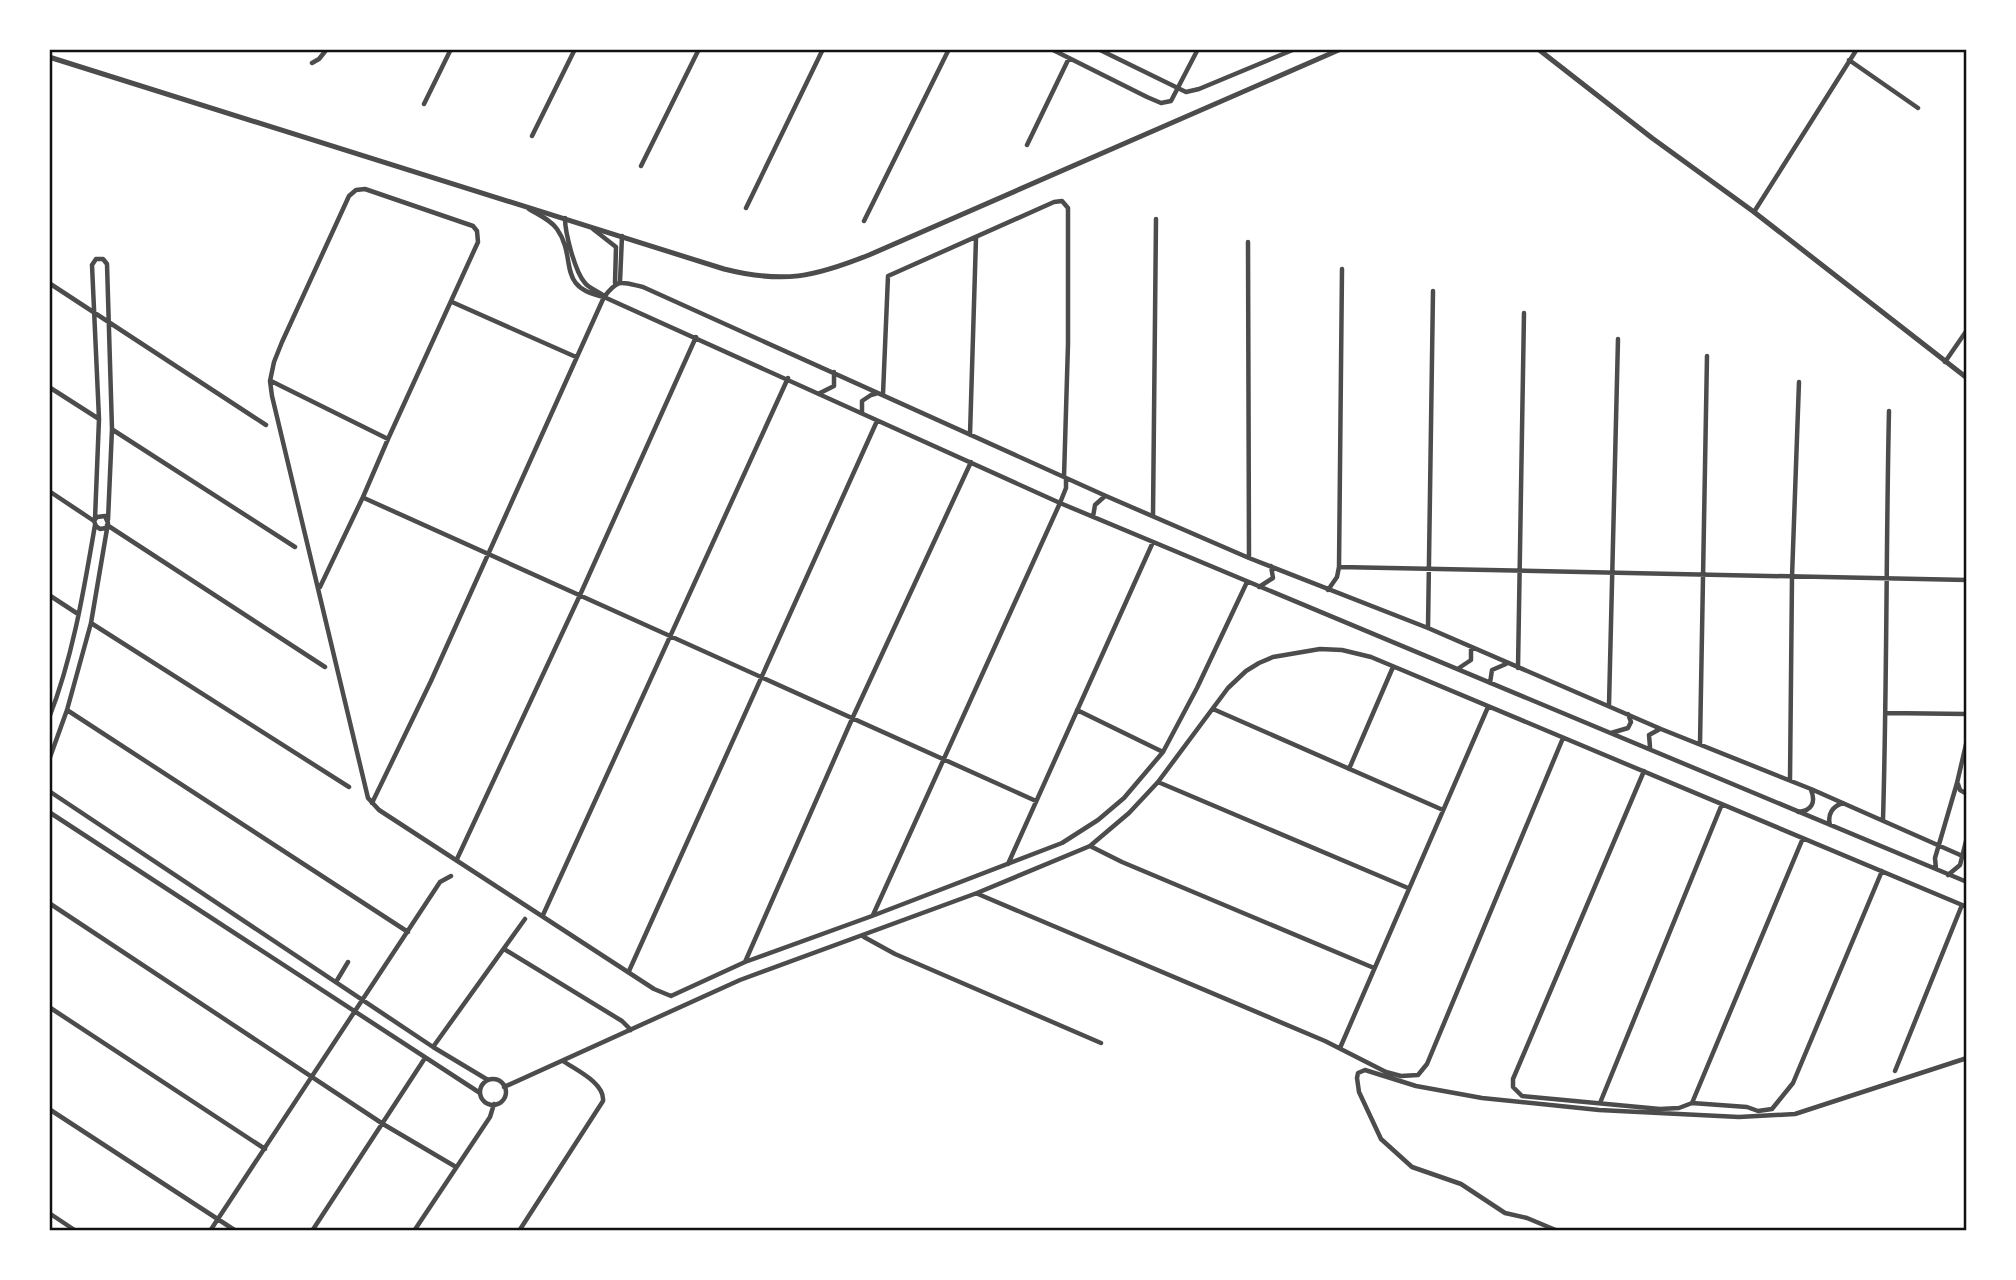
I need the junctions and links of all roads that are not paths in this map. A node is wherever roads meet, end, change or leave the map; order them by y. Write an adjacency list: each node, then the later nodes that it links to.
1 (327, 49): 17 (street)
2 (451, 49): 19 (street)
3 (575, 49): 21 (street)
4 (699, 49): 23 (street)
5 (823, 49): 25 (street)
6 (949, 49): 29 (street)
7 (1051, 49): 15 (street)
8 (1098, 49): 18 (street)
9 (1198, 49): 18 (street)
10 (1295, 49): 18 (street)
11 (1341, 49): 31 (street)
12 (1538, 49): 26 (street)
13 (1857, 49): 16 (street)
14 (49, 57): 24 (street)
15 (1069, 58): 18 (street); 22 (street)
16 (1849, 60): 20 (street); 26 (street)
17 (312, 63)
18 (1178, 89)
19 (424, 104)
20 (1918, 108)
21 (532, 135)
22 (1027, 145)
23 (641, 166)
24 (520, 204): 27 (street); 38 (street)
25 (746, 208)
26 (1754, 212): 48 (street)
27 (565, 218): 30 (street); 38 (street)
28 (1156, 219): 71 (street)
29 (864, 221)
30 (587, 225): 31 (street); 35 (street)
31 (622, 236): 35 (street)
32 (976, 238): 56 (street); 63 (street); 66 (street)
33 (1248, 242): 78 (street)
34 (1342, 269): 80 (street)
35 (618, 282): 38 (street); 49 (street)
36 (49, 283): 40 (street)
37 (1433, 291): 81 (street)
38 (604, 297): 44 (street); 47 (street)
39 (452, 302): 47 (street); 52 (street); 64 (street)
40 (96, 313): 42 (street); 42 (street); 59 (street)
41 (1524, 313): 82 (street)
42 (109, 325): 61 (street); 62 (street)
43 (1967, 330): 48 (street)
44 (696, 337): 50 (street); 93 (street)
45 (1618, 339): 83 (street)
46 (1707, 356): 84 (street)
47 (576, 357): 77 (street)
48 (1945, 362): 51 (street)
49 (834, 372): 55 (street); 56 (street)
50 (788, 378): 55 (street); 97 (street)
51 (1967, 378)
52 (270, 381): 64 (street); 89 (street)
53 (1799, 382): 85 (street)
54 (49, 387): 59 (street)
55 (819, 393): 58 (street)
56 (881, 394): 58 (street); 63 (street)
57 (1889, 411): 86 (street)
58 (862, 413): 60 (street)
59 (99, 419): 73 (street)
60 (877, 421): 65 (street); 104 (street)
61 (265, 425)
62 (112, 429): 74 (street); 76 (street)
63 (970, 435): 66 (street)
64 (388, 439): 69 (street)
65 (971, 461): 70 (street); 117 (street)
66 (1065, 478): 68 (street); 70 (street)
67 (49, 491): 73 (street)
68 (1106, 496): 71 (street); 72 (street)
69 (363, 497): 77 (street); 89 (street)
70 (1060, 503): 72 (street); 126 (street)
71 (1153, 516): 78 (street)
72 (1093, 517): 75 (street)
73 (95, 521): 74 (street); 74 (street); 94 (street)
74 (107, 525): 95 (street); 100 (street)
75 (1153, 542): 88 (street); 112 (street)
76 (295, 547)
77 (488, 553): 93 (street); 138 (street)
78 (1249, 558): 79 (street)
79 (1271, 566): 90 (street); 91 (street)
80 (1339, 567): 81 (street); 91 (street)
81 (1429, 568): 82 (street); 96 (street)
82 (1520, 571): 83 (street); 102 (street)
83 (1612, 573): 84 (street); 108 (street)
84 (1704, 576): 85 (street); 122 (street)
85 (1792, 577): 86 (street); 129 (street)
86 (1885, 579): 87 (street); 114 (street)
87 (1967, 580)
88 (1247, 582): 90 (street); 124 (street)
89 (320, 587): 138 (street)
90 (1258, 587): 103 (street)
91 (1328, 590): 96 (street)
92 (49, 595): 94 (street)
93 (580, 595): 97 (street); 150 (street)
94 (78, 614): 107 (street)
95 (91, 624): 111 (street); 132 (street)
96 (1428, 628): 98 (street)
97 (670, 636): 104 (street); 161 (street)
98 (1471, 648): 99 (street); 103 (street)
99 (1507, 663): 102 (street); 105 (street)
100 (325, 667)
101 (1393, 667): 109 (street); 110 (street); 127 (street)
102 (1518, 668): 108 (street)
103 (1458, 669): 105 (street)
104 (762, 678): 117 (street); 170 (street)
105 (1490, 682): 119 (street)
106 (49, 698): 107 (street)
107 (55, 702): 116 (street)
108 (1609, 705): 113 (street)
109 (1488, 707): 120 (street); 140 (street)
110 (1213, 709): 127 (street); 130 (street)
111 (67, 710): 125 (street); 164 (street)
112 (1077, 710): 124 (street); 136 (street)
113 (1628, 713): 118 (street); 119 (street)
114 (1886, 713): 115 (street); 143 (street)
115 (1967, 714)
116 (49, 718)
117 (852, 719): 126 (street); 168 (street)
118 (1661, 729): 122 (street); 123 (street)
119 (1610, 733): 123 (street)
120 (1563, 738): 128 (street); 178 (street)
121 (1967, 740): 131 (street)
122 (1700, 744): 129 (street)
123 (1651, 749): 142 (street)
124 (1163, 752): 151 (street)
125 (49, 760)
126 (944, 761): 136 (street); 162 (street)
127 (1349, 769): 140 (street)
128 (1643, 771): 139 (street); 187 (street)
129 (1790, 780): 133 (street)
130 (1158, 782): 147 (street); 157 (street)
131 (1957, 783): 135 (street); 148 (street)
132 (349, 787)
133 (1811, 789): 137 (street); 142 (street)
134 (49, 791): 171 (street)
135 (1967, 794)
136 (1036, 801): 151 (street)
137 (1844, 803): 143 (street); 144 (street)
138 (372, 804): 150 (street)
139 (1722, 804): 146 (street); 187 (street)
140 (1443, 810): 157 (street)
141 (49, 812): 174 (street)
142 (1797, 812): 144 (street)
143 (1884, 820): 148 (street)
144 (1830, 825): 152 (street)
145 (1967, 837): 149 (street)
146 (1803, 838): 153 (street); 188 (street)
147 (1090, 846): 158 (street); 169 (street)
148 (1939, 846): 149 (street); 152 (street)
149 (1965, 857): 154 (street)
150 (457, 859): 161 (street)
151 (1007, 865): 162 (street)
152 (1936, 869): 154 (street)
153 (1882, 871): 160 (street); 188 (street)
154 (1948, 875): 156 (street)
155 (451, 876): 164 (street)
156 (1967, 883)
157 (1408, 888): 169 (street)
158 (977, 893): 165 (street); 178 (street)
159 (49, 903): 183 (street)
160 (1964, 906): 182 (street)
161 (543, 915): 170 (street)
162 (872, 916): 168 (street)
163 (525, 919): 166 (street)
164 (408, 932): 172 (street)
165 (863, 937): 175 (street); 176 (street)
166 (504, 949): 175 (street); 177 (street)
167 (348, 962): 171 (street)
168 (745, 962): 170 (street)
169 (1374, 968): 178 (street)
170 (629, 971)
171 (336, 982): 172 (street)
172 (362, 1000): 174 (street); 177 (street)
173 (49, 1007): 192 (street)
174 (355, 1011): 179 (street); 183 (street)
175 (631, 1030): 181 (street)
176 (1101, 1043)
177 (433, 1047): 184 (street)
178 (1340, 1048)
179 (425, 1058): 186 (street); 191 (street)
180 (1967, 1058): 202 (street)
181 (563, 1061): 185 (street); 201 (street)
182 (1895, 1071)
183 (312, 1077): 191 (street); 192 (street)
184 (488, 1080): 185 (street); 186 (street)
185 (504, 1087): 189 (street)
186 (480, 1093): 189 (street)
187 (1600, 1103): 188 (street)
188 (1692, 1103)
189 (494, 1104): 193 (street)
190 (49, 1110): 195 (street)
191 (383, 1124): 193 (street); 199 (street)
192 (265, 1149): 195 (street)
193 (456, 1167): 200 (street)
194 (49, 1213): 196 (street)
195 (218, 1219): 197 (street); 198 (street)
196 (76, 1231)
197 (210, 1231)
198 (236, 1231)
199 (312, 1231)
200 (414, 1231)
201 (519, 1231)
202 (1558, 1231)

